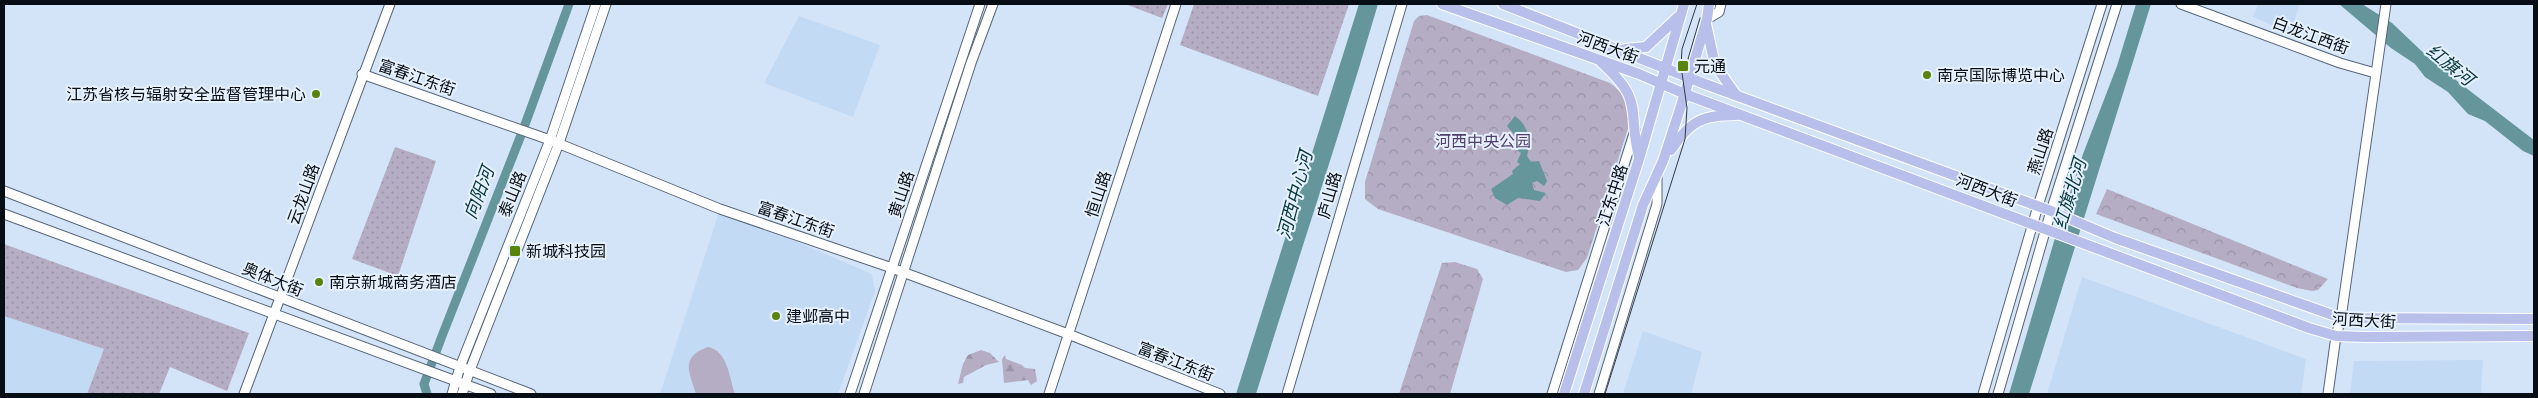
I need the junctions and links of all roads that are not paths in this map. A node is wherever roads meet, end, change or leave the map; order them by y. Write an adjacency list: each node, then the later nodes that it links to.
1 (390, 4): 23 (street, 云龙山路)
2 (596, 4): 30 (street, 泰山路)
3 (606, 4): 30 (street, 泰山路)
4 (980, 4): 40 (street, 黄山路)
5 (993, 4): 41 (street, 黄山路)
6 (1176, 4): 46 (street, 恒山路)
7 (1402, 4): 62 (street, 庐山路)
8 (1442, 4): 20 (main road, 河西大街)
9 (1503, 4): 19 (main road, 河西大街)
10 (1684, 4): 17 (main road, 江东中路)
11 (1709, 4): 18 (main road, 江东中路)
12 (1721, 4): 18 (street)
13 (2102, 4): 35 (street, 燕山路)
14 (2117, 4): 36 (street, 燕山路)
15 (2181, 4): 22 (street, 白龙江西街)
16 (2386, 4): 22 (street)
17 (1681, 15): 19 (main road); 21 (main road, 江东中路)
18 (1707, 20): 24 (main road, 江东中路); 27 (main road)
19 (1620, 50): 21 (main road, 河西大街)
20 (1598, 59): 25 (main road, 河西大街); 29 (main road)
21 (1665, 68): 24 (main road, 河西大街); 25 (main road, 江东中路)
22 (2375, 73): 44 (street)
23 (362, 74): 30 (street, 富春江东街); 42 (street, 云龙山路)
24 (1689, 78): 26 (main road, 江东中路); 27 (main road, 河西大街)
25 (1661, 83): 26 (main road, 河西大街); 31 (main road, 江东中路)
26 (1685, 94): 28 (main road, 河西大街); 32 (main road, 江东中路)
27 (1736, 95): 35 (main road, 河西大街)
28 (1743, 115): 32 (main road); 38 (main road, 河西大街)
29 (1635, 130): 31 (main road); 63 (street, 江东中路)
30 (554, 142): 40 (street, 富春江东街); 49 (street, 泰山路); 50 (street, 泰山路)
31 (1639, 159): 64 (main road, 江东中路)
32 (1663, 161): 33 (main road, 江东中路)
33 (1657, 177): 65 (main road, 江东中路); 66 (street, 江东中路)
34 (4, 191): 42 (street, 奥体大街)
35 (2038, 206): 36 (main road, 河西大街); 38 (street, 燕山路)
36 (2051, 210): 39 (street, 燕山路); 44 (main road, 河西大街)
37 (4, 214): 43 (street, 奥体大街)
38 (2033, 224): 39 (main road, 河西大街); 67 (street, 燕山路)
39 (2046, 229): 47 (main road, 河西大街); 68 (street, 燕山路)
40 (892, 268): 41 (street, 富春江东街); 58 (street, 黄山路)
41 (903, 272): 46 (street, 富春江东街); 59 (street, 黄山路)
42 (281, 298): 43 (street, 云龙山路); 49 (street, 奥体大街)
43 (274, 313): 51 (street, 奥体大街); 53 (street, 云龙山路)
44 (2341, 318): 45 (main road, 河西大街); 47 (street)
45 (2534, 319)
46 (1068, 334): 60 (street, 恒山路); 61 (street, 富春江东街)
47 (2336, 336): 48 (main road, 河西大街); 69 (street)
48 (2534, 336)
49 (460, 367): 50 (street, 奥体大街); 51 (street, 泰山路)
50 (470, 370): 52 (street, 泰山路); 57 (street, 奥体大街)
51 (456, 381): 52 (street, 奥体大街); 54 (street, 泰山路)
52 (465, 384): 55 (street, 泰山路); 56 (street, 奥体大街)
53 (244, 394)
54 (452, 394)
55 (462, 394)
56 (491, 394)
57 (531, 394)
58 (850, 394)
59 (864, 394)
60 (1049, 394)
61 (1220, 394)
62 (1287, 394)
63 (1552, 394)
64 (1564, 394)
65 (1584, 394)
66 (1599, 394)
67 (1983, 394)
68 (1998, 394)
69 (2328, 394)

